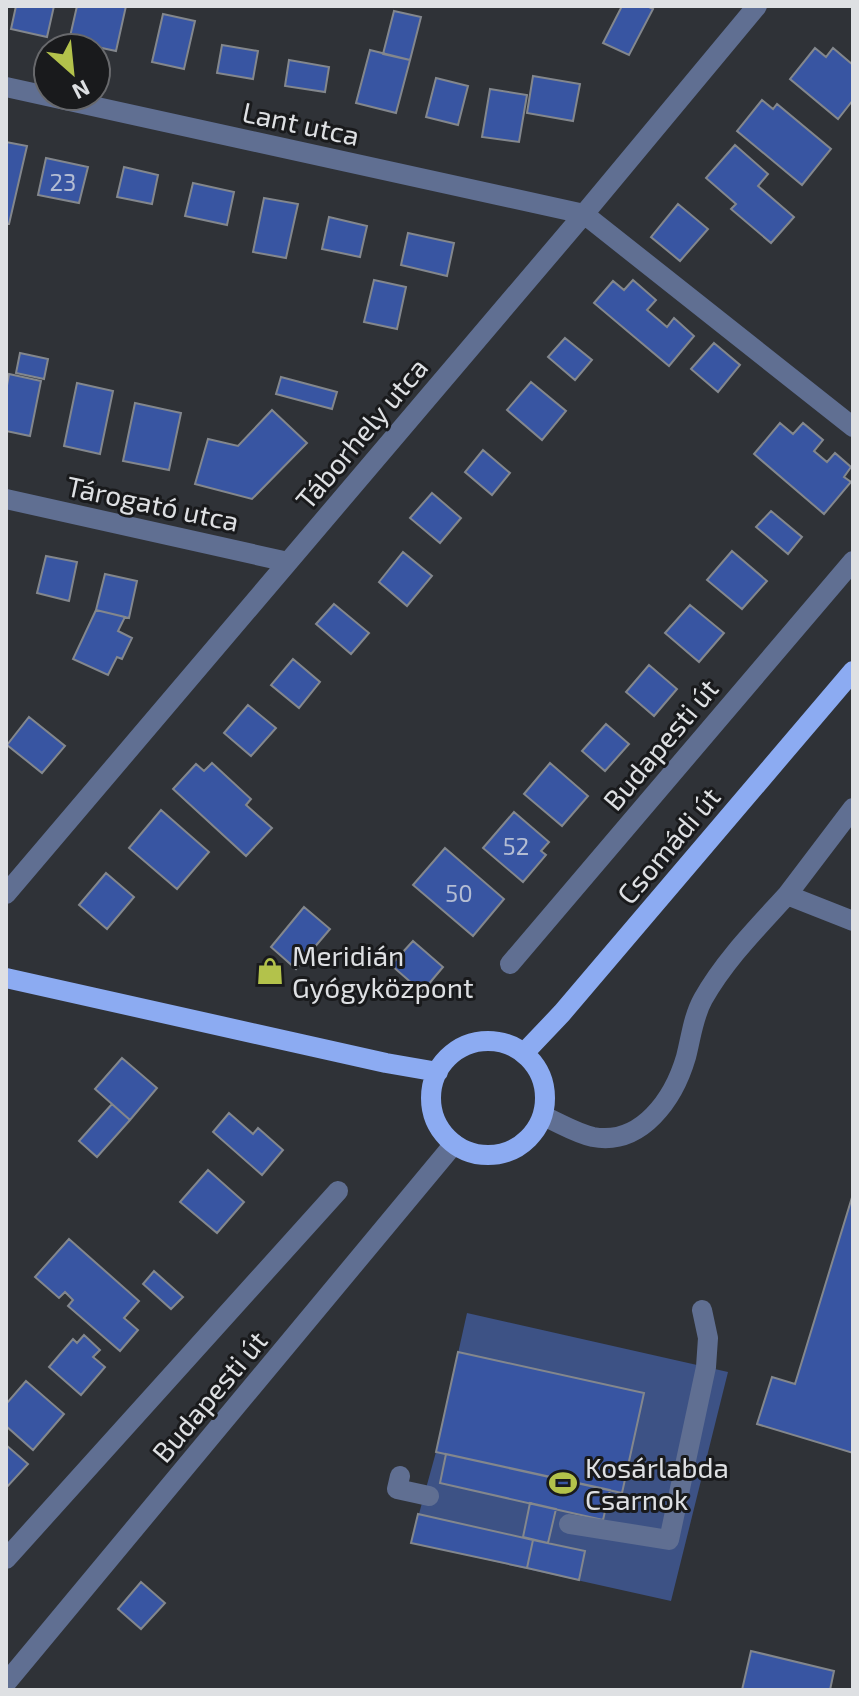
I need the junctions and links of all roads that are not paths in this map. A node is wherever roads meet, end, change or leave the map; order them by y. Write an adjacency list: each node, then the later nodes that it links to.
1 (757, 6): 3 (street, Táborhely utca)
2 (6, 87): 3 (street, Lant utca)
3 (584, 214): 4 (street); 7 (street, Táborhely utca)
4 (853, 427)
5 (6, 499): 7 (street, Tárogató utca)
6 (853, 561): 13 (street, Budapesti út)
7 (288, 562): 10 (street, Táborhely utca)
8 (853, 671): 15 (main road, Csomádi út)
9 (853, 808): 11 (street)
10 (6, 894)
11 (787, 895): 12 (street); 17 (street)
12 (853, 921)
13 (510, 964)
14 (6, 978): 16 (main road)
15 (524, 1053): 16 (main road); 17 (main road)
16 (438, 1072): 18 (main road)
17 (543, 1116): 18 (main road)
18 (454, 1144): 25 (street, Budapesti út)
19 (338, 1191): 24 (street, Budapesti út)
20 (702, 1310): 23 (street)
21 (400, 1476): 22 (street)
22 (429, 1496)
23 (569, 1524)
24 (6, 1559)
25 (6, 1683)

